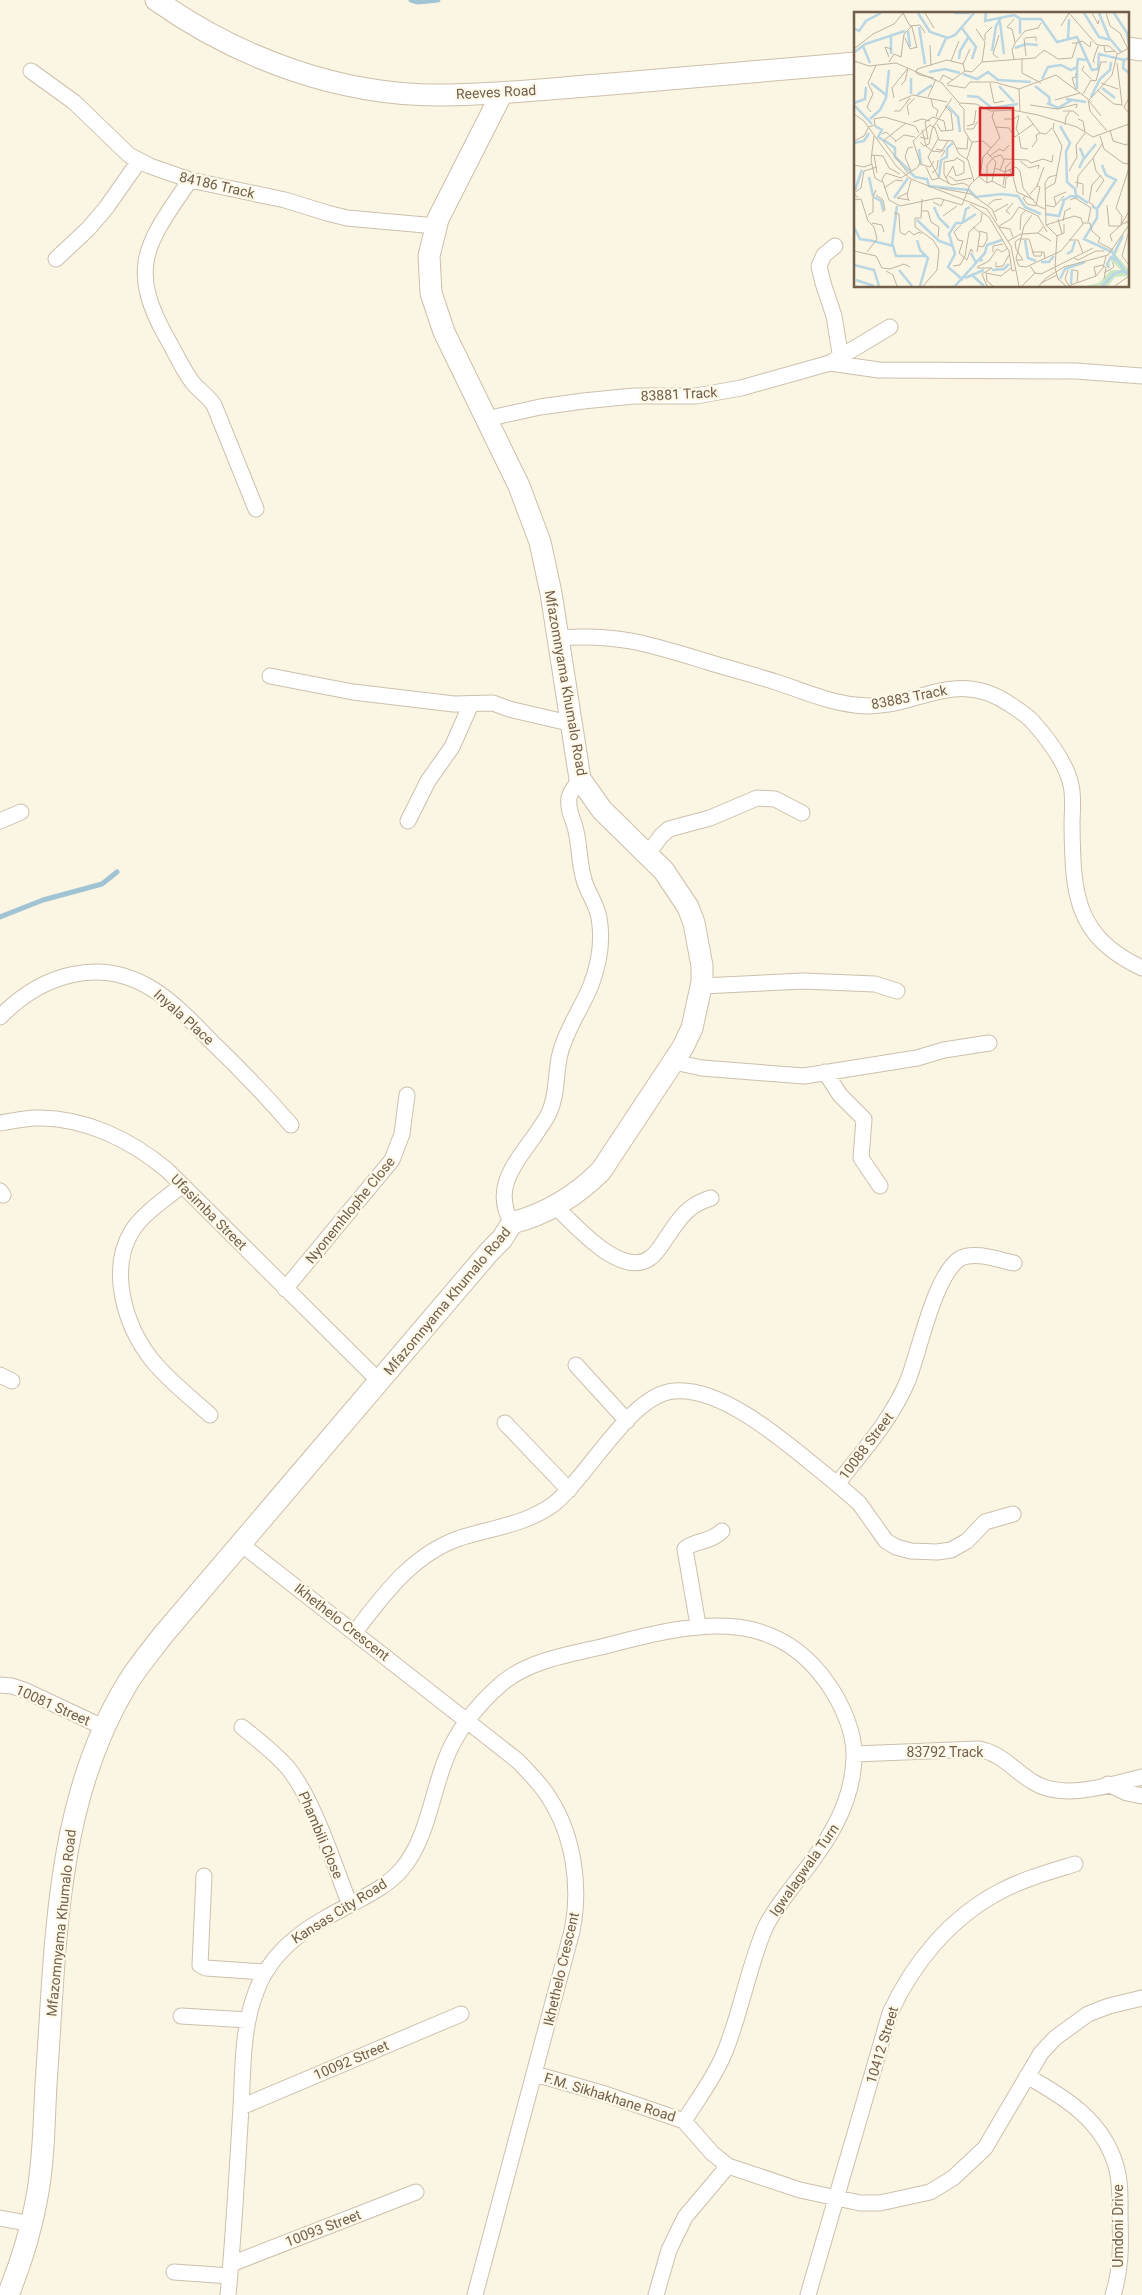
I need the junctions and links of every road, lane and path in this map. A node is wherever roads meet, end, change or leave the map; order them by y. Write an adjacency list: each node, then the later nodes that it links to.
1 (156, 0): 4 (street, Reeves Road)
2 (854, 63): 4 (street, Reeves Road)
3 (30, 71): 5 (street, 84186 Track)
4 (502, 93): 7 (street, Mfazomnyama Khumalo Road)
5 (138, 161): 6 (street, 84186 Track); 9 (street)
6 (190, 180): 7 (street, 84186 Track); 14 (street)
7 (436, 226): 13 (street, Mfazomnyama Khumalo Road)
8 (835, 246): 11 (street)
9 (56, 260)
10 (890, 327): 11 (street, 83881 Track)
11 (836, 361): 12 (street); 13 (street, 83881 Track)
12 (1142, 376)
13 (486, 419): 15 (street, Mfazomnyama Khumalo Road)
14 (256, 508)
15 (558, 638): 18 (street, Mfazomnyama Khumalo Road); 25 (street, 83883 Track)
16 (270, 676): 17 (street)
17 (471, 704): 18 (street); 23 (street)
18 (573, 724): 19 (street, Mfazomnyama Khumalo Road)
19 (580, 779): 24 (street, Mfazomnyama Khumalo Road); 39 (street)
20 (21, 812): 22 (street)
21 (802, 813): 24 (street)
22 (0, 821)
23 (408, 821)
24 (648, 855): 26 (street, Mfazomnyama Khumalo Road)
25 (1142, 968)
26 (702, 986): 27 (street); 30 (street, Mfazomnyama Khumalo Road)
27 (897, 991)
28 (0, 1017): 34 (street, Inyala Place)
29 (989, 1043): 31 (street)
30 (674, 1062): 31 (street); 38 (street, Mfazomnyama Khumalo Road)
31 (825, 1072): 36 (street)
32 (407, 1095): 41 (street, Nyonemhlophe Close)
33 (0, 1123): 35 (street, Ufasimba Street)
34 (291, 1125)
35 (182, 1185): 41 (street, Ufasimba Street); 44 (street)
36 (880, 1186)
37 (711, 1198): 38 (street)
38 (555, 1206): 39 (street, Mfazomnyama Khumalo Road)
39 (512, 1223): 43 (street, Mfazomnyama Khumalo Road)
40 (1014, 1263): 47 (street, 10088 Street)
41 (285, 1289): 43 (street, Ufasimba Street)
42 (576, 1365): 45 (street)
43 (379, 1381): 51 (street, Mfazomnyama Khumalo Road)
44 (210, 1415)
45 (627, 1421): 47 (street, 10088 Street); 48 (street, 10088 Street)
46 (505, 1423): 48 (street)
47 (837, 1484): 49 (street)
48 (569, 1490): 53 (street, 10088 Street)
49 (1013, 1514)
50 (722, 1531): 52 (street)
51 (241, 1544): 53 (street, Ikhethelo Crescent); 57 (street, Mfazomnyama Khumalo Road)
52 (698, 1625): 55 (street, Igwalagwala Turn); 58 (street, Igwalagwala Turn)
53 (355, 1632): 55 (street, Ikhethelo Crescent)
54 (0, 1685): 57 (street, 10081 Street)
55 (468, 1721): 64 (street, Kansas City Road); 70 (street, Ikhethelo Crescent)
56 (242, 1727): 64 (street, Phambili Close)
57 (105, 1728): 78 (street, Mfazomnyama Khumalo Road)
58 (855, 1754): 60 (street, 83792 Track); 73 (street, Igwalagwala Turn)
59 (1142, 1777): 60 (street, 83792 Track)
60 (1108, 1784): 61 (street)
61 (1142, 1796)
62 (1075, 1864): 76 (street, 10412 Street)
63 (204, 1876): 65 (street)
64 (350, 1905): 65 (street, Kansas City Road)
65 (264, 1972): 69 (street, Kansas City Road)
66 (1142, 1998): 71 (street, F.M. Sikhakhane Road)
67 (461, 2014): 72 (street, 10092 Street)
68 (181, 2016): 69 (street)
69 (248, 2020): 72 (street, Kansas City Road)
70 (535, 2074): 73 (street, F.M. Sikhakhane Road); 83 (street, Ikhethelo Crescent)
71 (1028, 2076): 76 (street, F.M. Sikhakhane Road); 86 (street, Umdoni Drive)
72 (241, 2107): 79 (street, Kansas City Road)
73 (684, 2121): 74 (street, F.M. Sikhakhane Road)
74 (728, 2166): 76 (street, F.M. Sikhakhane Road); 84 (street)
75 (416, 2192): 79 (street, 10093 Street)
76 (836, 2198): 85 (street, 10412 Street)
77 (0, 2218): 78 (street)
78 (32, 2224): 81 (street, Mfazomnyama Khumalo Road)
79 (230, 2270): 80 (street); 82 (street, Kansas City Road)
80 (174, 2272)
81 (8, 2295)
82 (228, 2295)
83 (475, 2295)
84 (656, 2295)
85 (808, 2295)
86 (1113, 2295)

